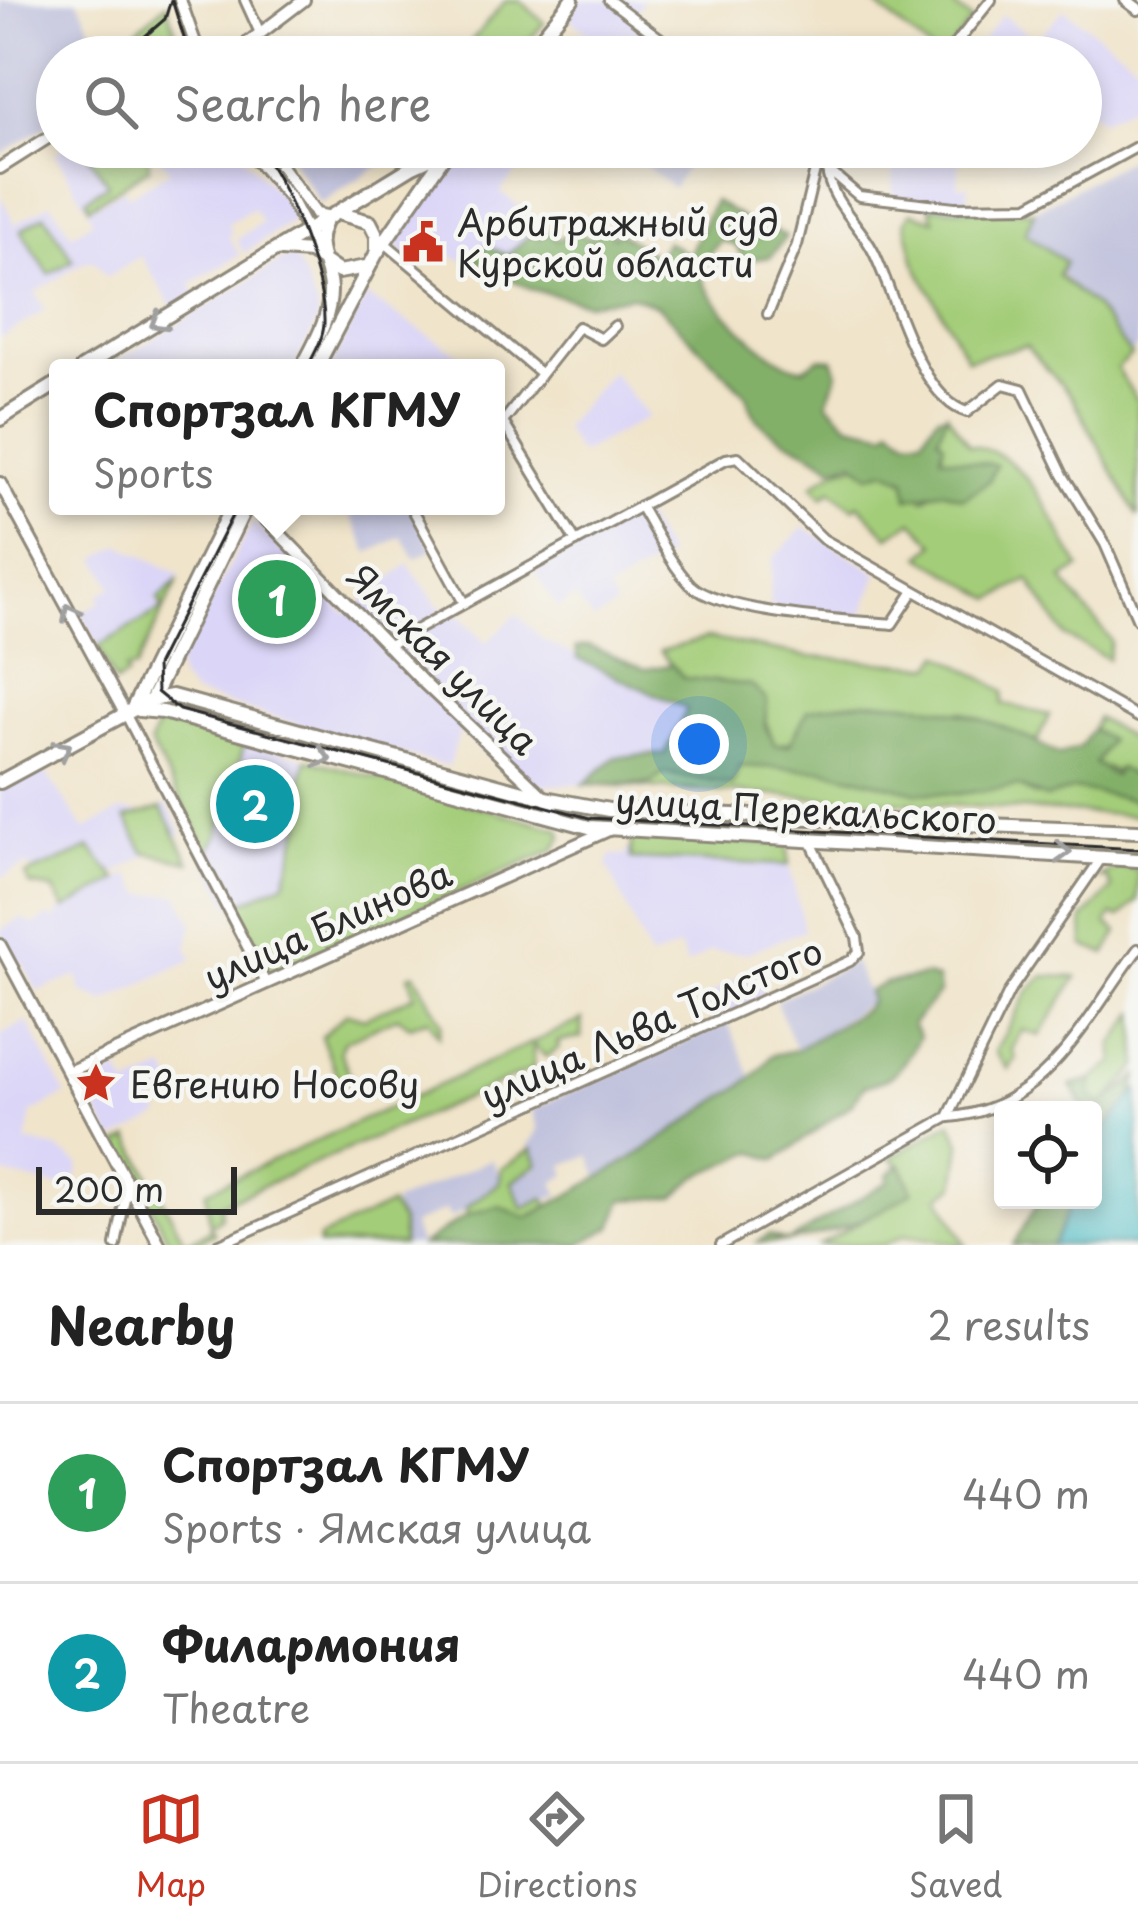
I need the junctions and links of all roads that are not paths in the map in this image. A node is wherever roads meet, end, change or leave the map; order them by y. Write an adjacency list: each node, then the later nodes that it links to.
1 (180, 0): 10 (main road)
2 (245, 0): 9 (street)
3 (304, 0): 9 (main road)
4 (572, 0): 12 (main road)
5 (609, 0): 13 (street)
6 (991, 0): 14 (street)
7 (1126, 0): 8 (main road)
8 (1138, 9)
9 (260, 33): 11 (main road)
10 (193, 36)
11 (256, 36)
12 (542, 36)
13 (657, 36)
14 (962, 36)
15 (36, 145): 18 (main road)
16 (1138, 146): 17 (street)
17 (1102, 166)
18 (0, 168)
19 (263, 168): 28 (main road)
20 (282, 168): 27 (main road)
21 (415, 168): 27 (main road)
22 (435, 168): 29 (main road)
23 (815, 168): 32 (street)
24 (831, 168): 26 (street)
25 (1098, 168): 26 (street)
26 (828, 170): 51 (street)
27 (331, 218): 28 (main road); 29 (main road); 31 (main road)
28 (308, 231): 30 (main road); 31 (main road)
29 (377, 253): 31 (main road); 36 (main road); 37 (street)
30 (270, 254): 31 (main road); 34 (main road, one-way to 34)
31 (322, 260): 35 (main road)
32 (769, 314)
33 (615, 326): 37 (street)
34 (97, 359)
35 (306, 359)
36 (321, 359)
37 (539, 372): 39 (street)
38 (49, 389): 40 (main road)
39 (505, 417)
40 (0, 419)
41 (505, 432): 48 (street)
42 (0, 483): 58 (main road, one-way to 42)
43 (640, 506): 48 (street); 49 (street); 49 (street)
44 (227, 515): 54 (main road)
45 (245, 515): 53 (main road)
46 (259, 515): 52 (main road, Ямская улица)
47 (416, 515): 50 (street)
48 (576, 542): 50 (street)
49 (914, 591): 59 (street)
50 (464, 603): 52 (street)
51 (1138, 620)
52 (387, 646): 61 (main road, Ямская улица)
53 (168, 666): 55 (main road); 56 (main road)
54 (149, 671): 56 (main road); 58 (main road)
55 (182, 698): 56 (main road, улица Перекальского); 61 (main road, улица Перекальского)
56 (151, 700): 57 (main road); 58 (main road)
57 (171, 714): 58 (main road, улица Перекальского); 62 (main road, улица Перекальского, one-way to 62)
58 (126, 715): 60 (main road, one-way to 58); 71 (street)
59 (1138, 717)
60 (0, 782)
61 (545, 798): 62 (main road, Ямская улица); 64 (main road, улица Перекальского)
62 (569, 824): 63 (main road, улица Перекальского); 67 (street)
63 (610, 829): 65 (main road, улица Перекальского); 67 (main road, улица Блинова)
64 (1138, 831)
65 (810, 839): 66 (main road, улица Перекальского, one-way to 66); 77 (street, улица Льва Толстого)
66 (1103, 854): 68 (main road, улица Перекальского); 73 (street)
67 (552, 857): 71 (main road, улица Блинова)
68 (1138, 860)
69 (0, 945): 72 (main road)
70 (1138, 949): 73 (street)
71 (266, 983): 72 (main road, улица Блинова)
72 (68, 1072): 74 (main road)
73 (948, 1117): 78 (street)
74 (128, 1185): 75 (street); 76 (main road)
75 (116, 1245)
76 (160, 1245)
77 (218, 1245)
78 (721, 1245)

